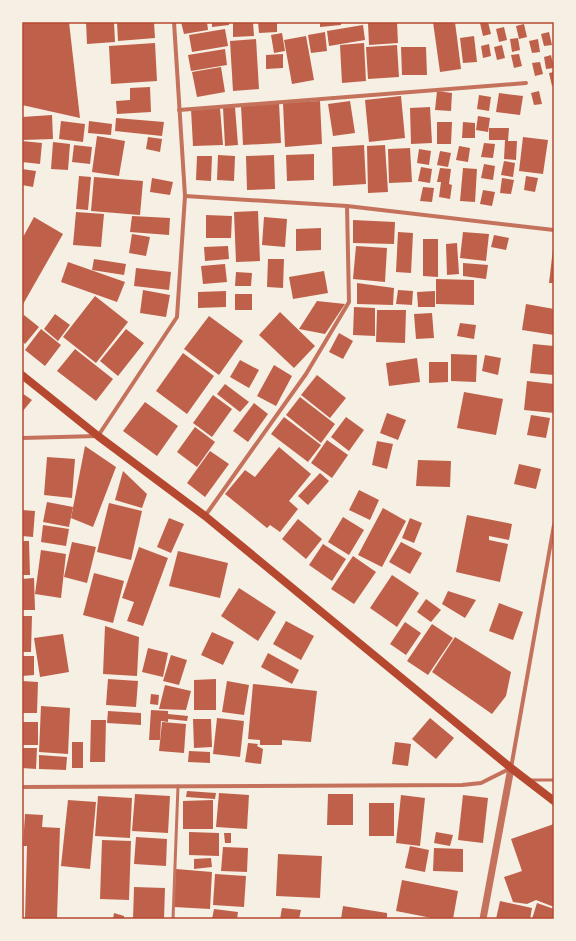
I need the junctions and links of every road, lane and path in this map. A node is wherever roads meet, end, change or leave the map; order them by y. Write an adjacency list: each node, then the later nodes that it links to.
1 (174, 22): 3 (street)
2 (526, 83): 3 (street)
3 (179, 110): 4 (street)
4 (185, 196): 5 (street); 8 (street)
5 (347, 206): 6 (street); 10 (street)
6 (554, 230)
7 (22, 375): 8 (main road)
8 (98, 436): 9 (street); 10 (main road)
9 (22, 438)
10 (205, 516): 12 (main road)
11 (554, 525): 12 (street)
12 (511, 768): 13 (main road); 15 (street); 19 (street)
13 (528, 780): 14 (lane); 17 (main road)
14 (554, 780)
15 (178, 786): 16 (street); 18 (lane)
16 (22, 787)
17 (554, 801)
18 (173, 919)
19 (483, 919)

